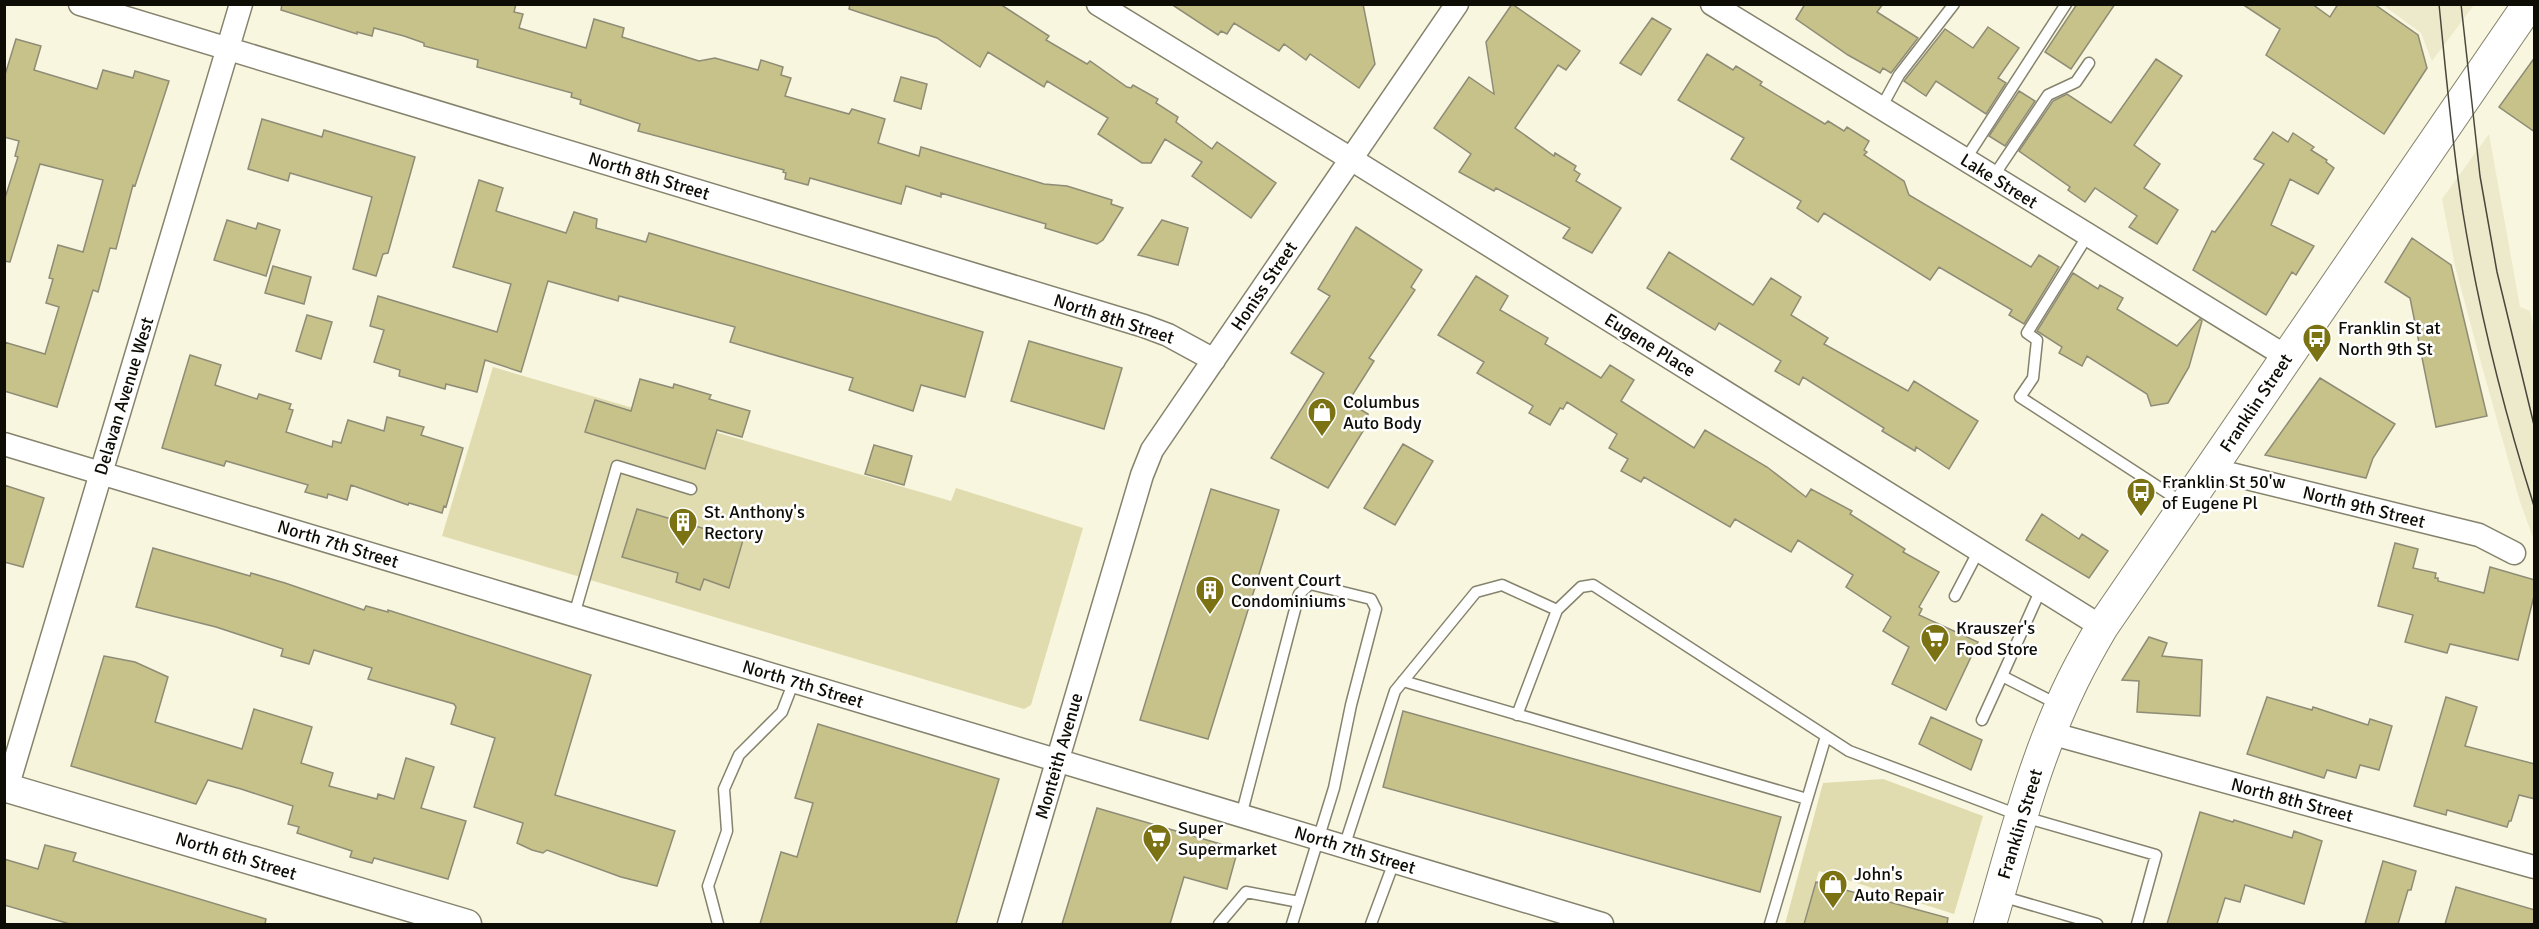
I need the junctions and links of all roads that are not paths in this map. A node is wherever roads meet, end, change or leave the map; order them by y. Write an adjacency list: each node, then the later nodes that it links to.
1 (80, 4): 9 (street, North 8th Street)
2 (241, 4): 9 (street, Delavan Avenue West)
3 (1098, 4): 12 (street, Eugene Place)
4 (1457, 4): 12 (street, Honiss Street)
5 (1712, 4): 11 (street, Lake Street)
6 (1954, 4): 11 (lane)
7 (2067, 4): 13 (lane)
8 (2529, 4): 16 (main road, Franklin Street)
9 (228, 48): 17 (street, North 8th Street); 20 (street, Delavan Avenue West)
10 (2089, 63): 14 (lane)
11 (1881, 108): 13 (street, Lake Street)
12 (1351, 159): 17 (street, Honiss Street); 23 (street, Eugene Place)
13 (1965, 160): 14 (street, Lake Street)
14 (1993, 177): 15 (street, Lake Street)
15 (2088, 235): 16 (street, Lake Street); 22 (lane)
16 (2287, 357): 19 (main road, Franklin Street)
17 (1214, 360): 25 (street, Honiss Street)
18 (4, 444): 20 (street, North 7th Street)
19 (2210, 469): 22 (main road, Franklin Street); 24 (street, North 9th Street)
20 (101, 473): 29 (street, North 7th Street); 39 (street, Delavan Avenue West)
21 (691, 489): 29 (lane)
22 (2186, 505): 30 (main road, Franklin Street)
23 (1979, 550): 26 (street, Eugene Place); 27 (lane)
24 (2514, 553)
25 (1109, 587): 38 (street, Monteith Avenue)
26 (2041, 589): 30 (street, Eugene Place); 31 (lane)
27 (1955, 596)
28 (1557, 610): 33 (lane); 34 (lane); 37 (lane)
29 (574, 615): 32 (street, North 7th Street)
30 (2102, 627): 35 (main road, Franklin Street)
31 (2002, 676): 35 (lane); 36 (lane)
32 (794, 681): 38 (street, North 7th Street); 50 (lane)
33 (1403, 681): 34 (lane); 44 (lane)
34 (1517, 714): 40 (lane)
35 (2056, 719): 42 (main road, Franklin Street); 46 (street, North 8th Street)
36 (1982, 720)
37 (1826, 736): 40 (lane); 42 (lane)
38 (1057, 760): 41 (street, North 7th Street); 51 (street, Monteith Avenue)
39 (6, 787): 49 (street, North 6th Street)
40 (1807, 799): 56 (lane)
41 (1241, 816): 43 (street, North 7th Street); 43 (lane)
42 (2021, 816): 48 (main road, Franklin Street); 58 (lane)
43 (1319, 839): 44 (street, North 7th Street); 47 (lane)
44 (1344, 847): 45 (street, North 7th Street)
45 (1394, 862): 54 (lane); 55 (street, North 7th Street)
46 (2535, 867)
47 (1299, 902): 52 (lane); 53 (lane)
48 (1994, 910): 57 (lane)
49 (467, 924)
50 (718, 924)
51 (1009, 924)
52 (1220, 924)
53 (1292, 924)
54 (1371, 924)
55 (1602, 924)
56 (1770, 924)
57 (2097, 924)
58 (2137, 924)

